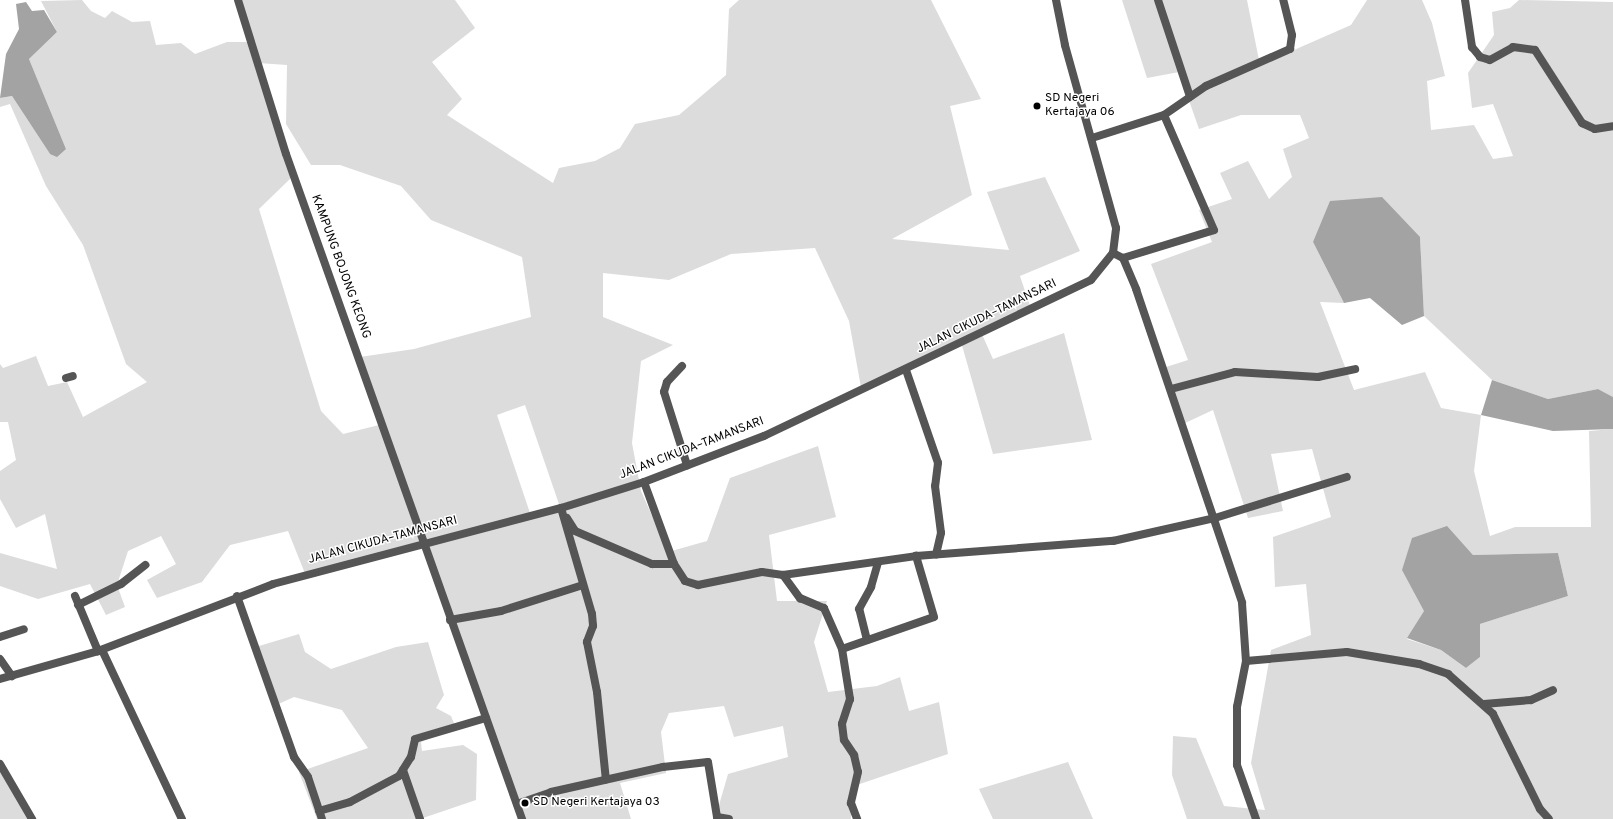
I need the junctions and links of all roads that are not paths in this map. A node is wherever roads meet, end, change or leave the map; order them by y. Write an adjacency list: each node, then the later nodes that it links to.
1 (238, 0): 21 (street, KAMPUNG BOJONG KEONG)
2 (1056, 0): 9 (street)
3 (1158, 0): 6 (street)
4 (1283, 0): 6 (street)
5 (1465, 0): 8 (street)
6 (1190, 97): 7 (street)
7 (1164, 115): 9 (street); 11 (street)
8 (1613, 126)
9 (1092, 138): 10 (street)
10 (1113, 253): 11 (street); 14 (street, JALAN CIKUDA–TAMANSARI)
11 (1123, 258): 15 (street)
12 (682, 366): 16 (street)
13 (1355, 369): 15 (street)
14 (906, 370): 16 (street, JALAN CIKUDA–TAMANSARI); 22 (street)
15 (1171, 388): 20 (street)
16 (687, 465): 18 (street, JALAN CIKUDA–TAMANSARI)
17 (1347, 477): 20 (street)
18 (644, 482): 19 (street, JALAN CIKUDA–TAMANSARI); 25 (street)
19 (561, 508): 21 (street, JALAN CIKUDA–TAMANSARI); 25 (street); 28 (street)
20 (1215, 518): 22 (street); 39 (street)
21 (425, 541): 30 (street, JALAN CIKUDA–TAMANSARI); 32 (street, KAMPUNG BOJONG KEONG)
22 (936, 554): 23 (street)
23 (916, 556): 24 (street); 35 (street)
24 (878, 562): 27 (street); 35 (street)
25 (674, 564): 27 (street)
26 (145, 565): 31 (street)
27 (783, 575): 36 (street)
28 (583, 585): 32 (street); 47 (street)
29 (75, 596): 31 (street)
30 (237, 596): 37 (street, JALAN CIKUDA–TAMANSARI); 49 (street)
31 (78, 605): 37 (street)
32 (450, 620): 44 (street, KAMPUNG BOJONG KEONG)
33 (24, 629): 34 (street)
34 (0, 637)
35 (867, 640): 36 (street)
36 (842, 649): 55 (street)
37 (100, 650): 40 (street, JALAN CIKUDA–TAMANSARI); 51 (street)
38 (0, 659): 40 (street)
39 (1246, 661): 43 (street); 56 (street)
40 (12, 676): 41 (street, JALAN CIKUDA–TAMANSARI)
41 (0, 679)
42 (1553, 690): 43 (street)
43 (1484, 704): 57 (street)
44 (486, 718): 46 (street); 48 (street, KAMPUNG BOJONG KEONG)
45 (0, 764): 50 (street)
46 (403, 770): 49 (street); 52 (street)
47 (606, 780): 48 (street); 54 (street)
48 (517, 804): 53 (street, KAMPUNG BOJONG KEONG)
49 (320, 815)
50 (32, 819)
51 (182, 819)
52 (420, 819)
53 (522, 819)
54 (729, 819)
55 (857, 819)
56 (1256, 819)
57 (1549, 819)

